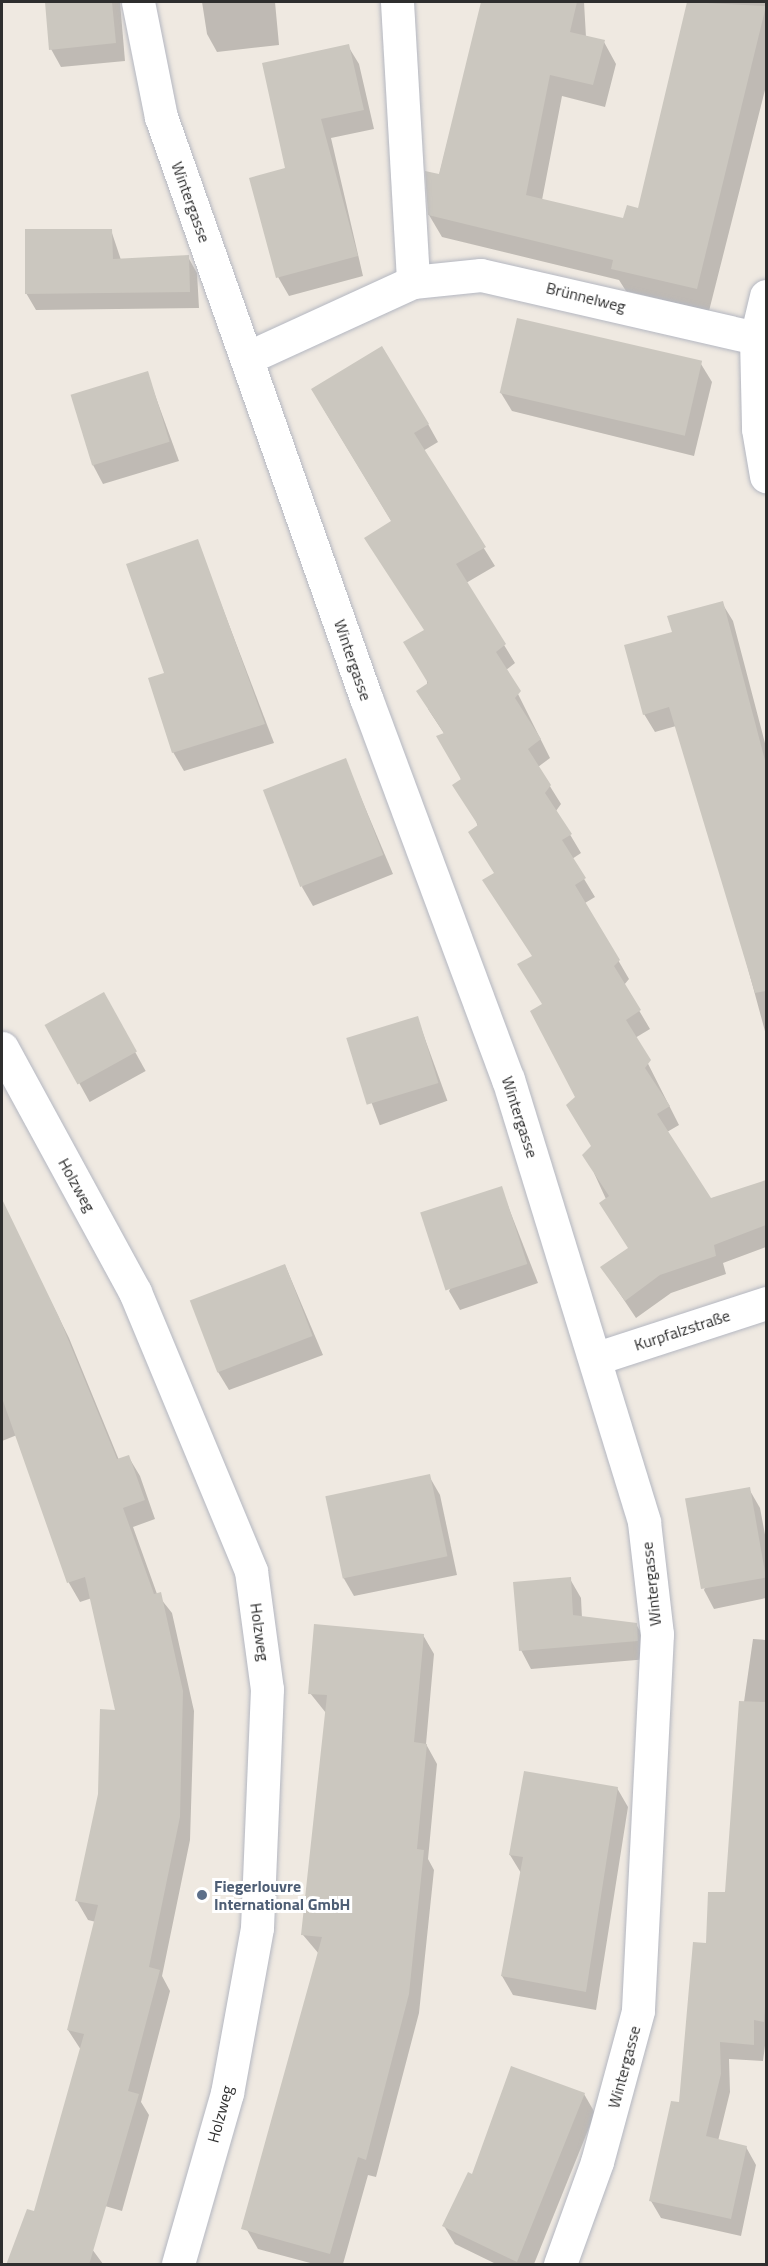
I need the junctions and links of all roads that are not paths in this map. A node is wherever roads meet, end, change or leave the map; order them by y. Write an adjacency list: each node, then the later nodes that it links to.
1 (138, 2): 6 (street, Wintergasse)
2 (397, 2): 3 (street)
3 (413, 282): 5 (street, Brünnelweg); 6 (street, Brünnelweg)
4 (766, 296): 5 (street)
5 (756, 338): 7 (street)
6 (248, 358): 10 (street, Wintergasse)
7 (766, 476)
8 (2, 1048): 11 (street, Holzweg)
9 (766, 1303): 10 (street, Kurpfalzstraße)
10 (597, 1358): 12 (street, Wintergasse)
11 (178, 2265)
12 (560, 2265)

